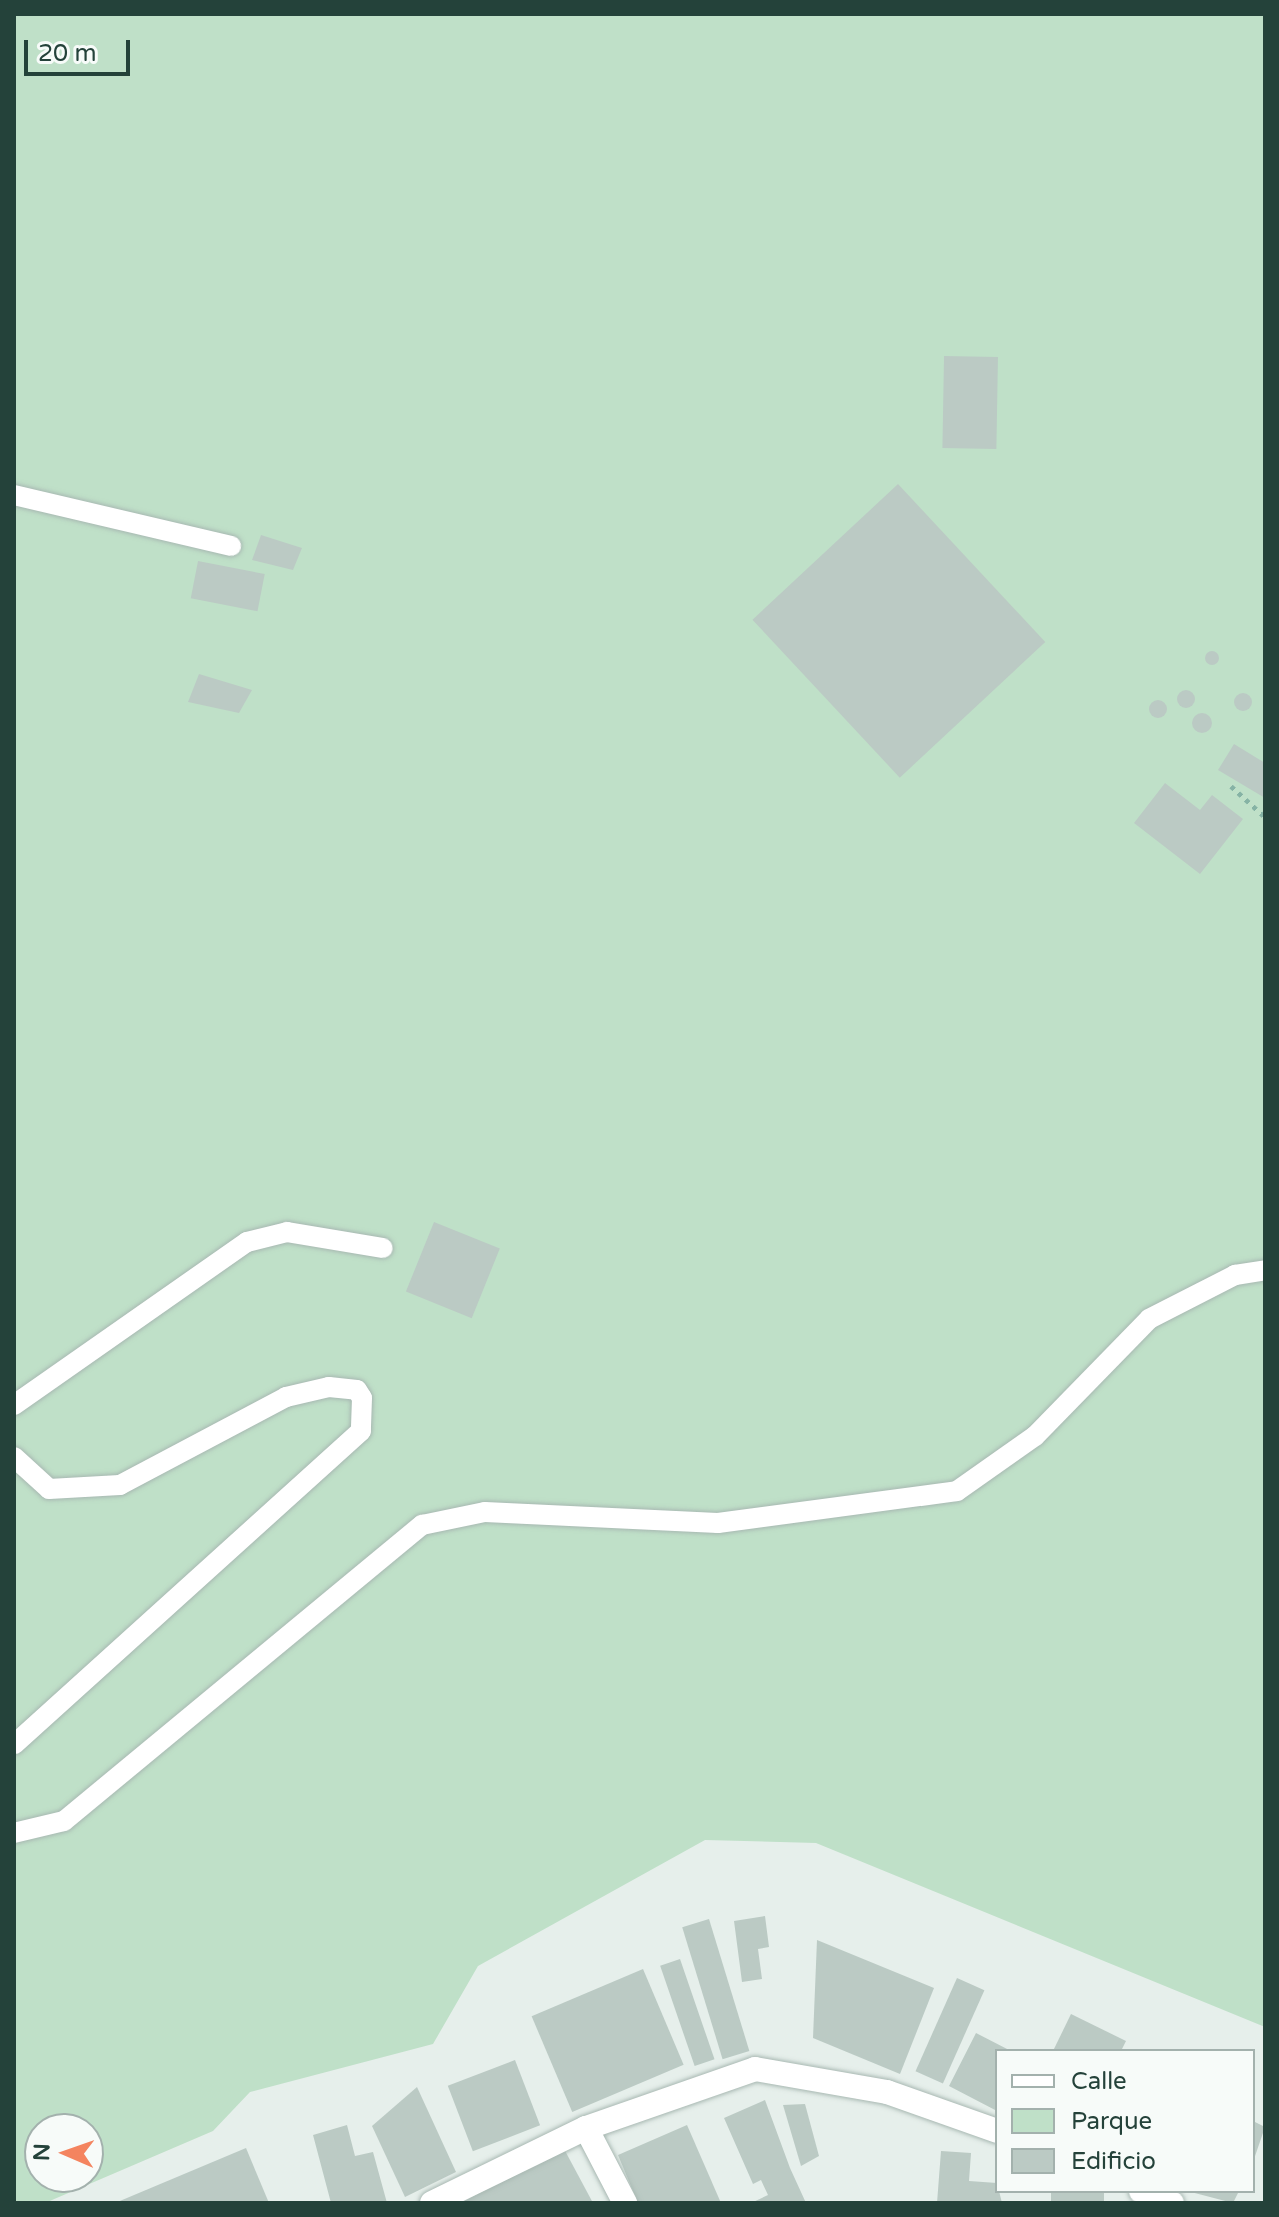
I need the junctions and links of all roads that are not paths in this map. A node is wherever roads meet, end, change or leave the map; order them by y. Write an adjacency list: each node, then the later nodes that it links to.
1 (14, 495): 2 (lane)
2 (231, 546)
3 (383, 1248): 5 (lane)
4 (1265, 1270): 8 (lane)
5 (14, 1405)
6 (14, 1457): 7 (lane)
7 (14, 1744)
8 (14, 1833)
9 (586, 2128): 10 (street); 12 (street); 13 (street)
10 (995, 2130)
11 (1146, 2193): 14 (street)
12 (432, 2203)
13 (625, 2203)
14 (1172, 2203)

